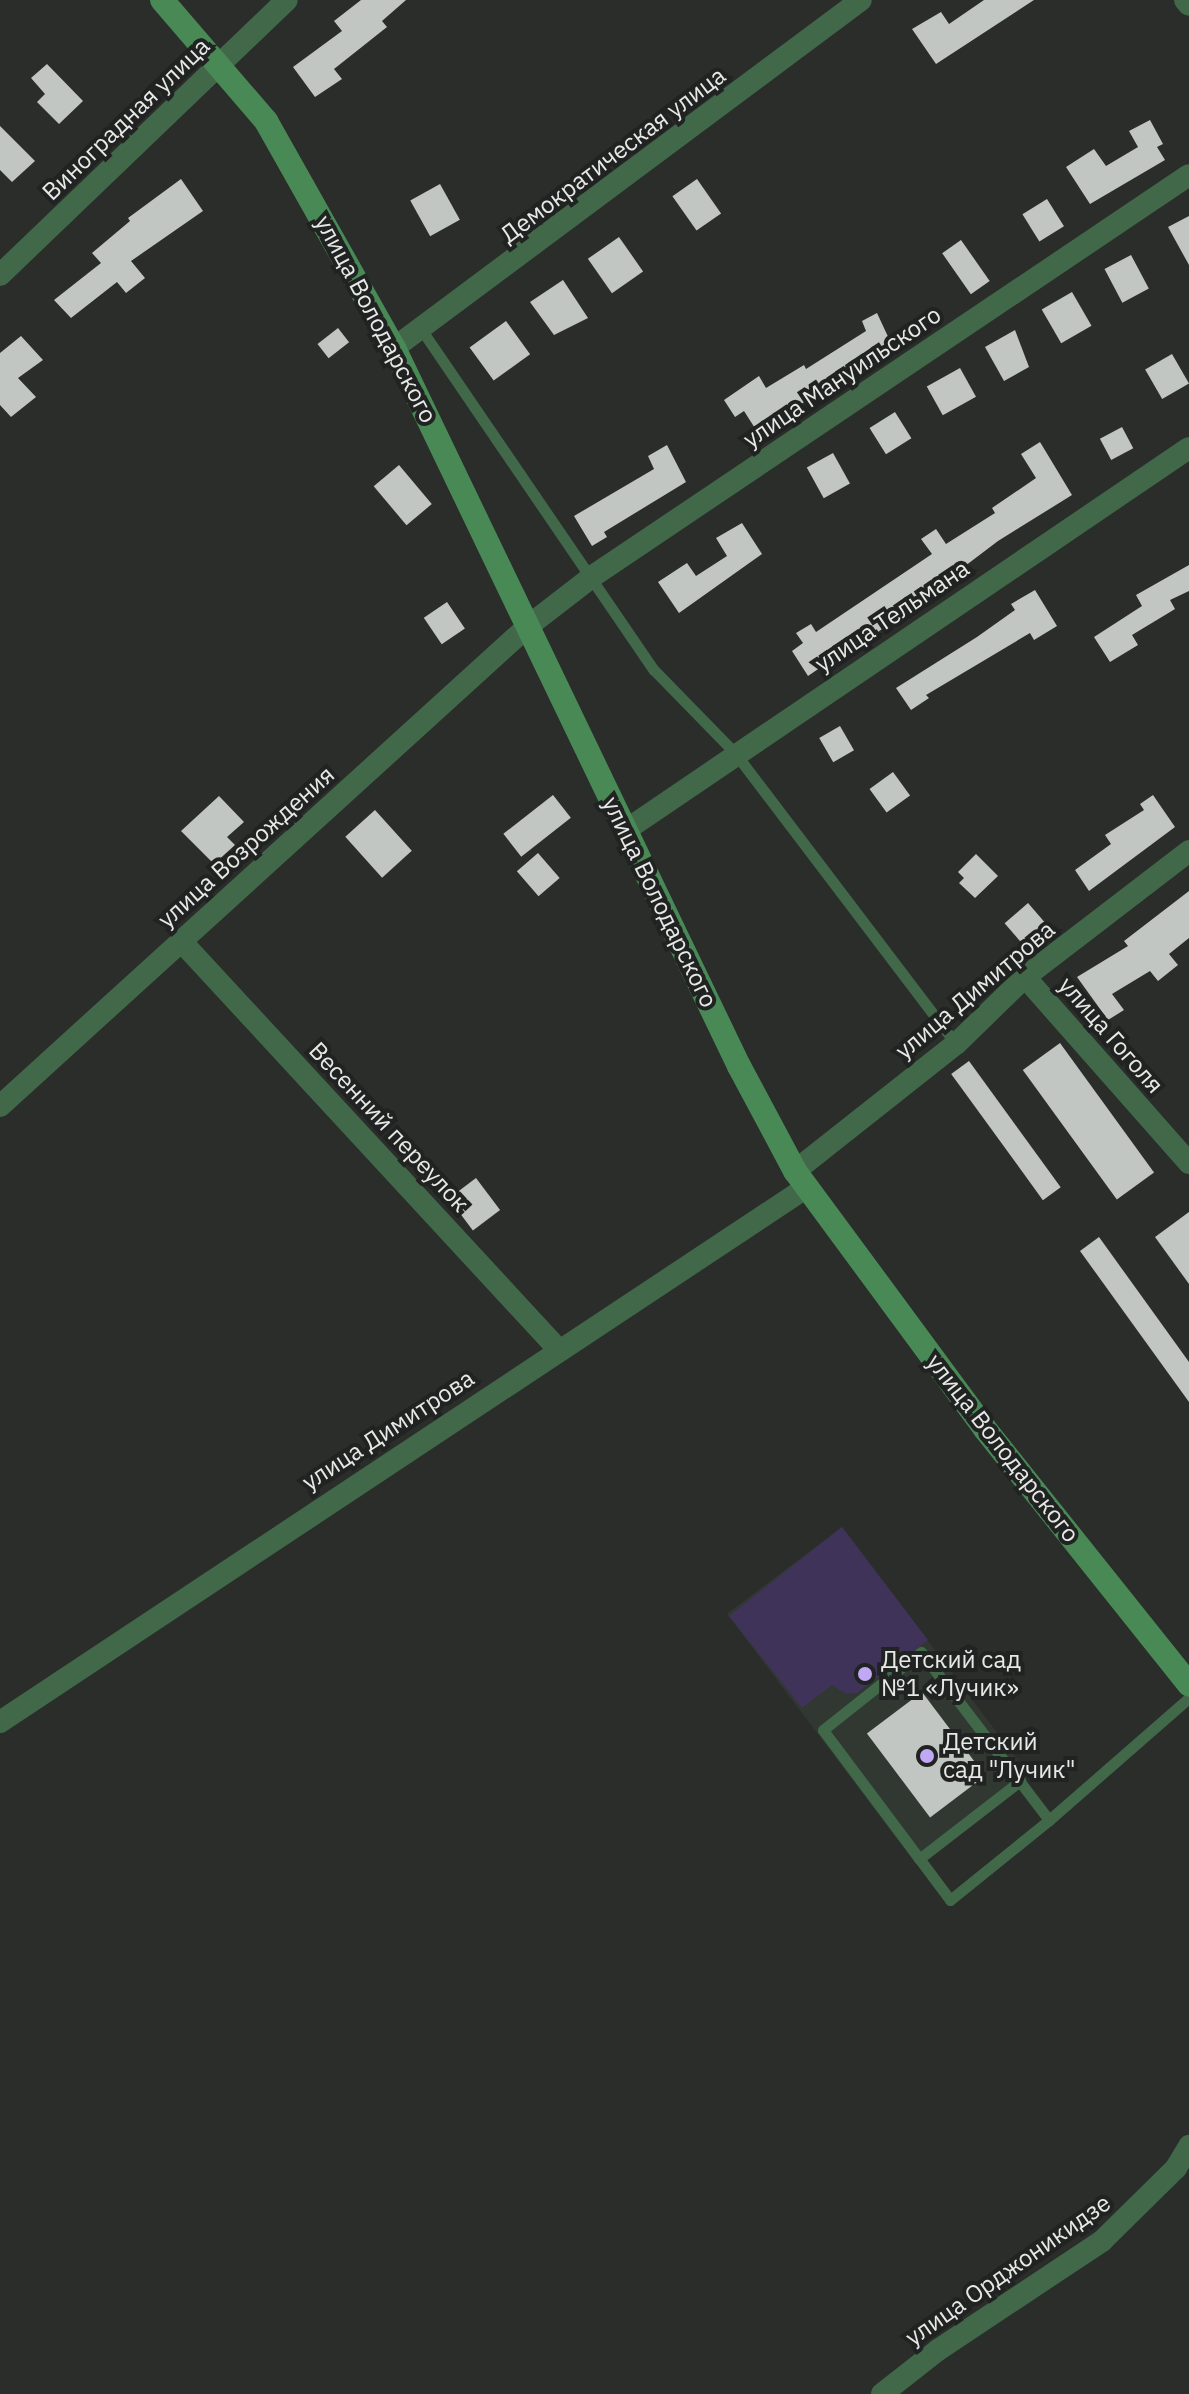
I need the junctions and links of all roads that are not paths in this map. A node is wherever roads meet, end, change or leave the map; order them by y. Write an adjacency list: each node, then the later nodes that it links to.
1 (162, 0): 6 (street, улица Володарского)
2 (287, 0): 6 (street, Виноградная улица)
3 (861, 0): 9 (street, Демократическая улица)
4 (1185, 0): 5 (street)
5 (1189, 5)
6 (221, 63): 8 (street, Виноградная улица); 10 (street, улица Володарского)
7 (1189, 175): 12 (street, улица Мануильского)
8 (0, 275)
9 (421, 329): 10 (street, Демократическая улица); 12 (lane)
10 (394, 348): 13 (street, улица Володарского)
11 (1189, 448): 14 (street, улица Тельмана)
12 (593, 576): 13 (street, улица Мануильского); 14 (lane)
13 (527, 627): 15 (street, улица Володарского); 17 (street, улица Возрождения)
14 (735, 753): 15 (street, улица Тельмана); 19 (lane)
15 (626, 830): 22 (street, улица Володарского)
16 (1189, 851): 18 (street, улица Димитрова)
17 (181, 941): 20 (street, улица Возрождения); 23 (street, Весенний переулок)
18 (1025, 977): 19 (street, улица Димитрова); 21 (street, улица Гоголя)
19 (956, 1044): 22 (street, улица Димитрова)
20 (0, 1106)
21 (1189, 1163)
22 (801, 1179): 23 (street, улица Димитрова); 24 (street, улица Володарского)
23 (558, 1349): 26 (street, улица Димитрова)
24 (1189, 1685)
25 (1189, 1698): 28 (lane)
26 (0, 1722)
27 (1020, 1781): 28 (lane); 29 (lane); 29 (lane)
28 (1049, 1820): 29 (lane)
29 (919, 1859)
30 (1189, 2146): 31 (street, улица Орджоникидзе)
31 (882, 2394)

